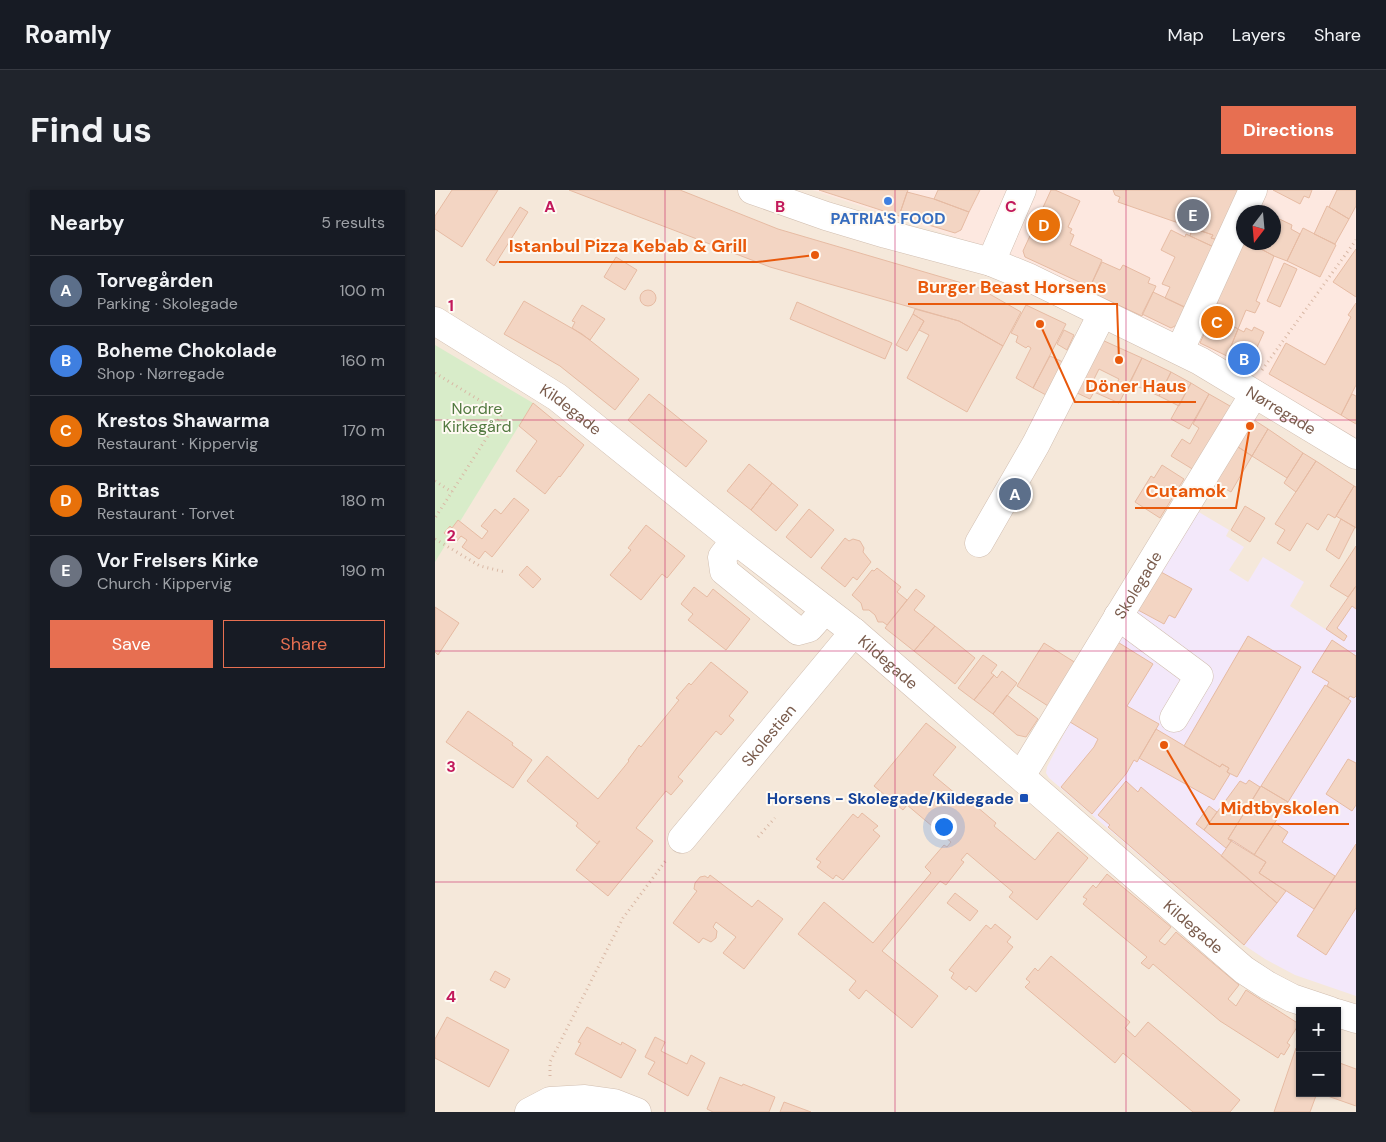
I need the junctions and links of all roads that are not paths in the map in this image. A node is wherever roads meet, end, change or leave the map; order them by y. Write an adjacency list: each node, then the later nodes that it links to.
1 (752, 190): 4 (street, Nørregade)
2 (1022, 190): 4 (street)
3 (1253, 190): 7 (street)
4 (991, 262): 5 (street, Nørregade)
5 (1102, 314): 7 (street, Nørregade); 10 (street)
6 (435, 321): 12 (street, Kildegade)
7 (1180, 350): 8 (street, Nørregade)
8 (1254, 394): 9 (street, Nørregade); 11 (street, Skolegade)
9 (1356, 455)
10 (979, 543)
11 (1118, 616): 13 (street); 14 (street, Skolegade)
12 (854, 632): 14 (street, Kildegade); 15 (street, Skolestien)
13 (1174, 718)
14 (1021, 776): 16 (street, Kildegade)
15 (683, 839)
16 (1319, 1007)
17 (1341, 1014): 18 (street)
18 (1356, 1019)
19 (539, 1107): 20 (street)
20 (637, 1112)

